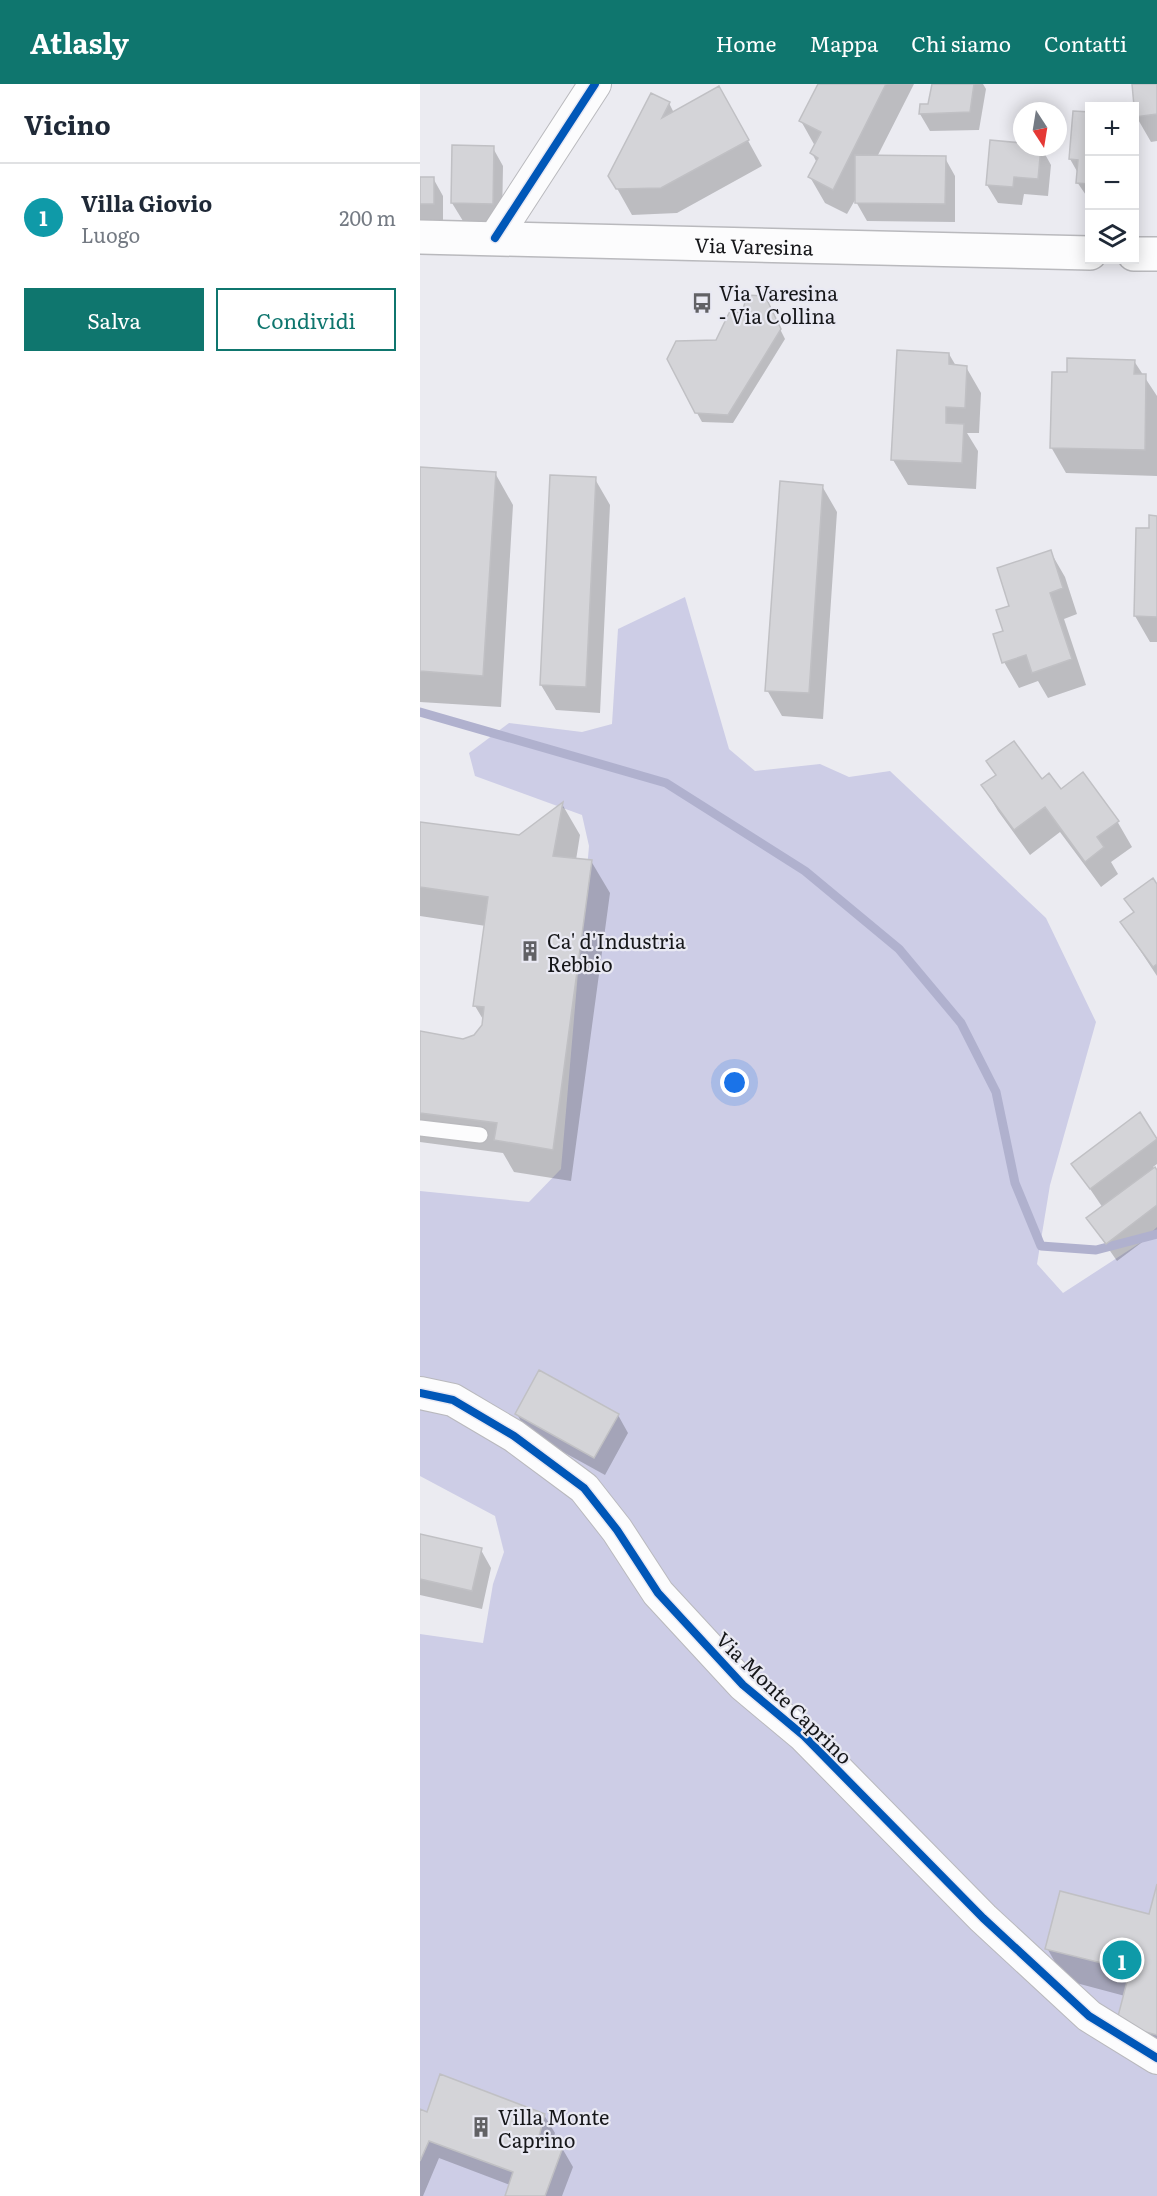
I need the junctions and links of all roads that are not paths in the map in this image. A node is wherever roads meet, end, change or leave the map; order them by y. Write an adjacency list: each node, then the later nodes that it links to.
1 (594, 84): 3 (street)
2 (420, 237): 3 (main road, Via Varesina)
3 (495, 238): 4 (main road, Via Varesina)
4 (1085, 253)
5 (1139, 254): 6 (main road)
6 (1157, 254)
7 (420, 1128): 8 (lane)
8 (480, 1135)
9 (420, 1393): 10 (street, Via Monte Caprino)
10 (1157, 2058)

